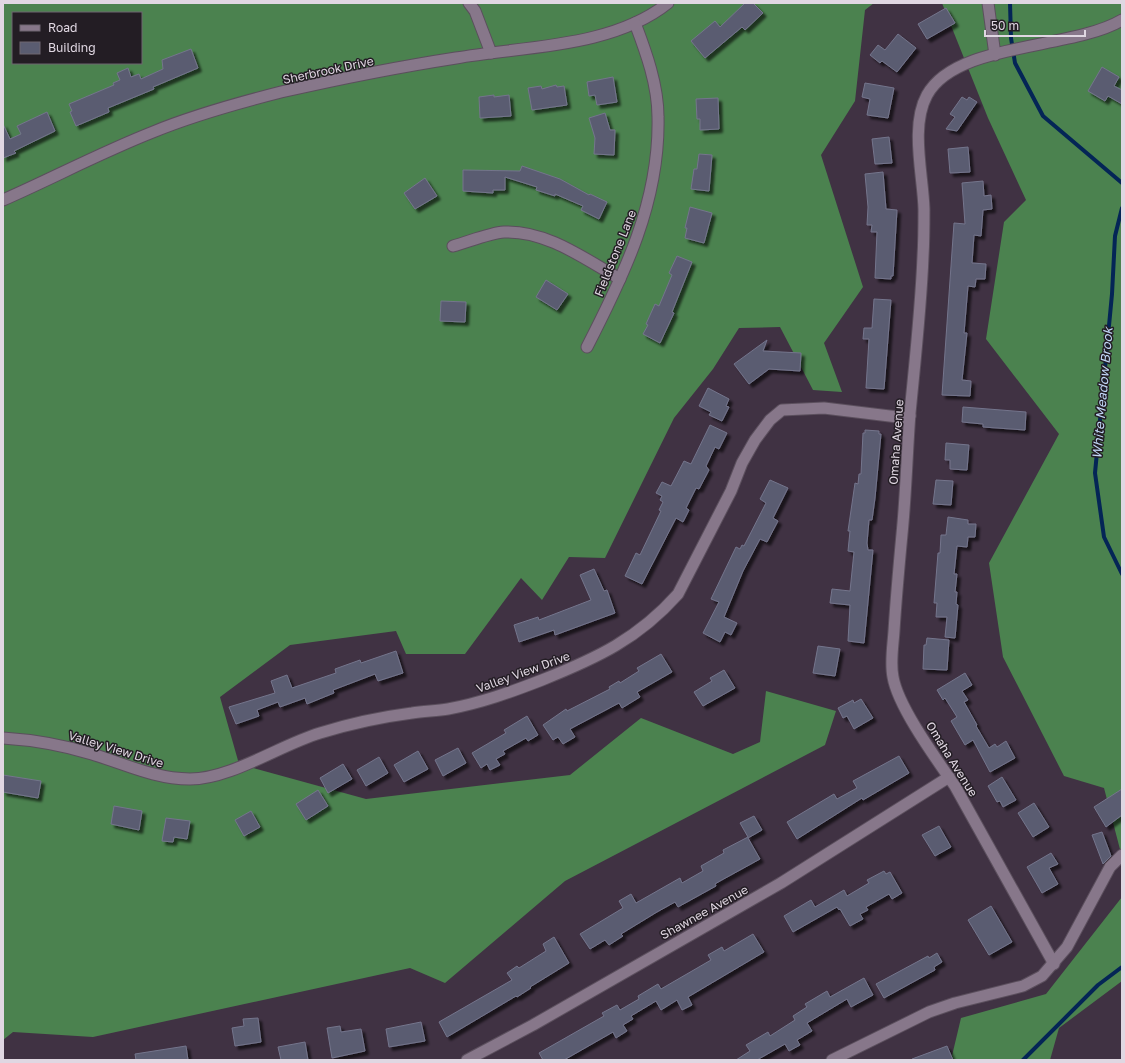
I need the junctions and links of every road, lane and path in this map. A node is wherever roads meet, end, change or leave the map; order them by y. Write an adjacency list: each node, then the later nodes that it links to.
1 (469, 3): 6 (street)
2 (668, 3): 5 (street, Sherbrook Drive)
3 (988, 3): 7 (street)
4 (1122, 20): 7 (street, Omaha Avenue)
5 (635, 23): 6 (street, Sherbrook Drive); 10 (street, Fieldstone Lane)
6 (491, 53): 8 (street, Sherbrook Drive)
7 (999, 53): 12 (street, Omaha Avenue)
8 (3, 200)
9 (453, 246): 10 (street)
10 (620, 278): 11 (street, Fieldstone Lane)
11 (587, 347)
12 (910, 416): 13 (street, Valley View Drive); 14 (street, Omaha Avenue)
13 (3, 738)
14 (949, 777): 16 (street, Omaha Avenue); 17 (street, Shawnee Avenue)
15 (1122, 855): 16 (street)
16 (1054, 964): 18 (street)
17 (467, 1060)
18 (832, 1060)

